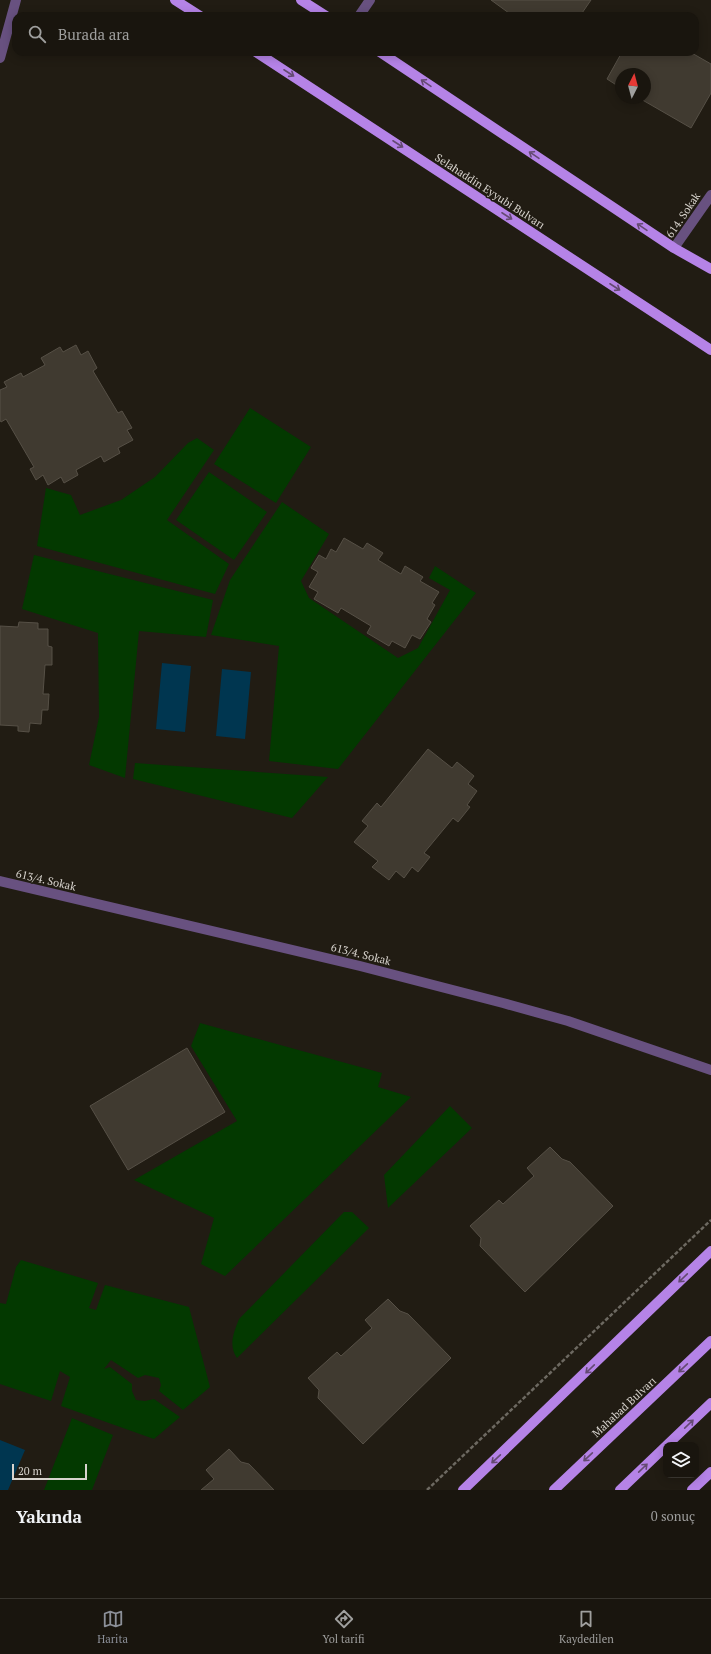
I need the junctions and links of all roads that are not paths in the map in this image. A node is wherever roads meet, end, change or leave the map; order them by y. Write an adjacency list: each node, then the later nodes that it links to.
1 (16, 0): 5 (street)
2 (175, 0): 6 (main road)
3 (301, 0): 7 (main road)
4 (370, 0): 8 (street)
5 (13, 12)
6 (194, 12)
7 (320, 12)
8 (362, 12)
9 (12, 14): 12 (street)
10 (262, 56): 16 (main road, Selahaddin Eyyubi Bulvarı, one-way to 16)
11 (386, 56): 14 (main road, one-way to 11)
12 (0, 58)
13 (711, 195): 14 (street, 614. Sokak)
14 (674, 248): 15 (main road)
15 (711, 269)
16 (711, 350)
17 (0, 881): 18 (street, 613/4. Sokak)
18 (711, 1070)
19 (711, 1251): 25 (main road, one-way to 25)
20 (711, 1341): 26 (main road, Mahabad Bulvarı, one-way to 26)
21 (711, 1403): 22 (main road, one-way to 21)
22 (671, 1442)
23 (663, 1450): 27 (main road, one-way to 23)
24 (711, 1472): 28 (main road)
25 (463, 1490)
26 (554, 1490)
27 (620, 1490)
28 (692, 1490)

